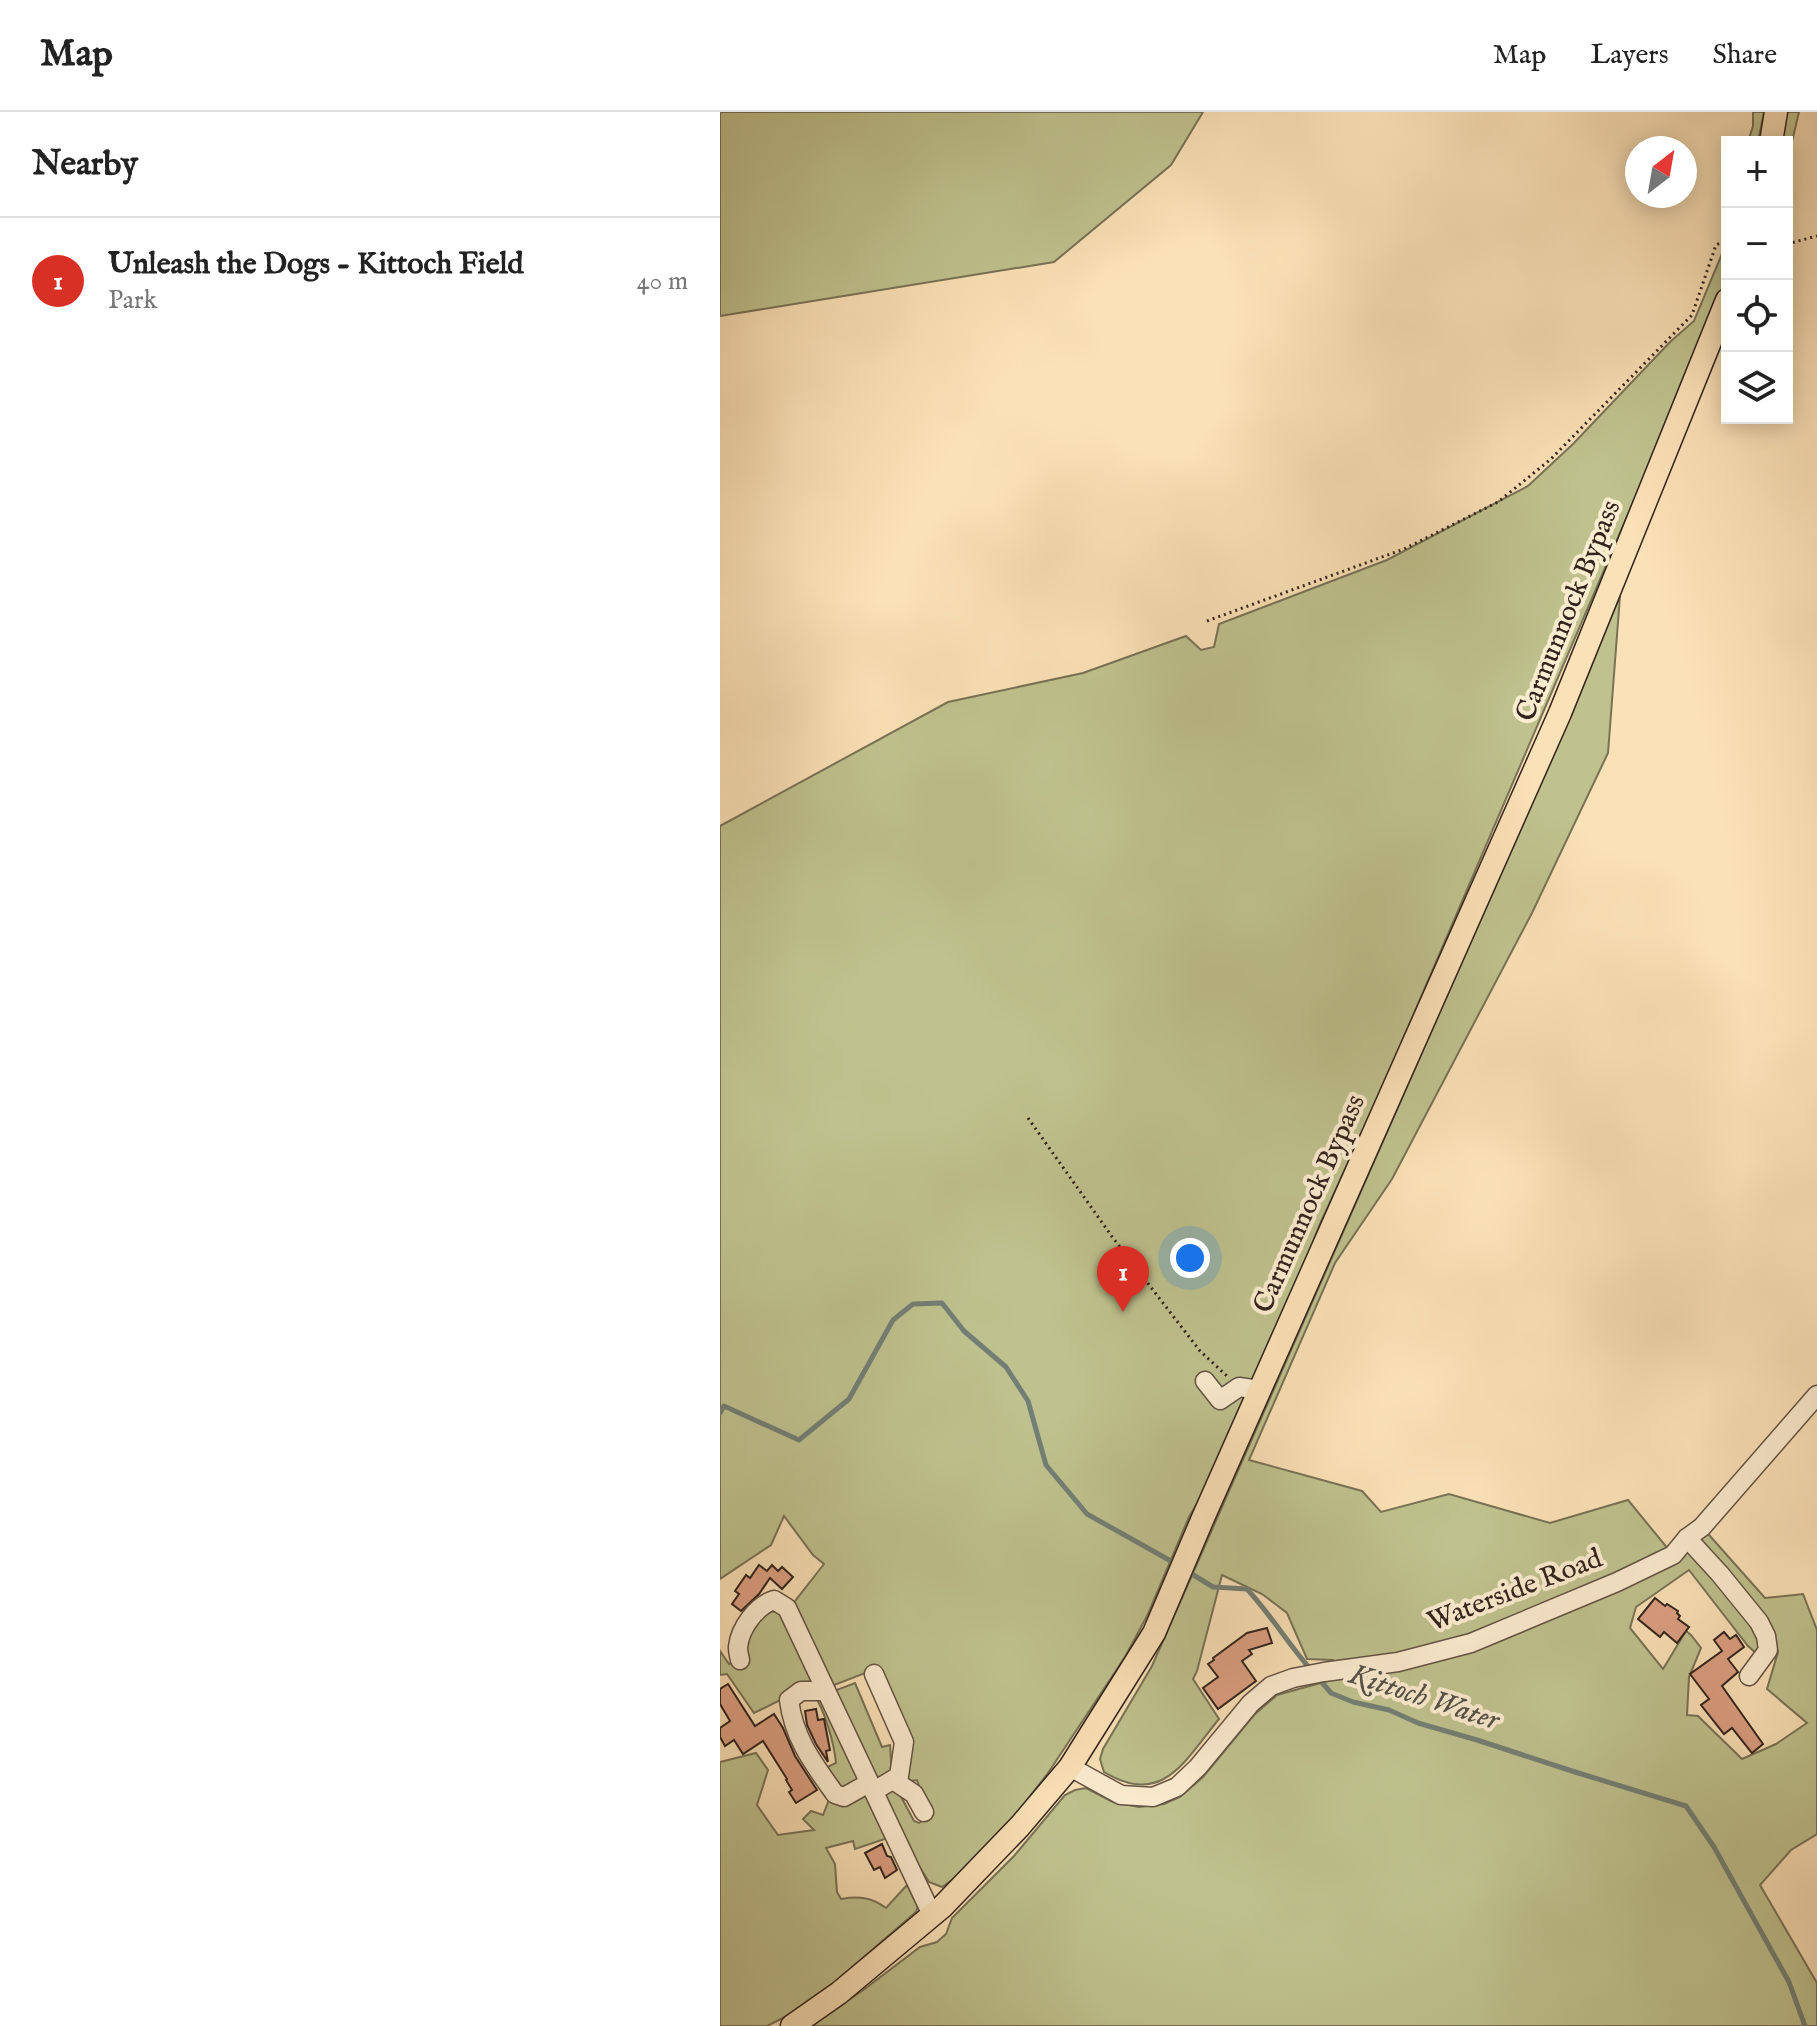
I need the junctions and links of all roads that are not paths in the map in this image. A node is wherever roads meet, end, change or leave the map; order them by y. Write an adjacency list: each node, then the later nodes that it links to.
1 (1776, 112): 2 (main road)
2 (1772, 136)
3 (1721, 315): 5 (main road, Carmunnock Bypass)
4 (1205, 1381): 5 (street)
5 (1249, 1389): 12 (main road, Carmunnock Bypass)
6 (1817, 1395): 7 (street, Waterside Road)
7 (1687, 1538): 10 (street); 12 (street, Waterside Road)
8 (740, 1660): 11 (street)
9 (874, 1674): 13 (street)
10 (1749, 1676)
11 (826, 1691): 14 (street); 14 (street)
12 (1070, 1767): 16 (main road, Carmunnock Bypass)
13 (893, 1780): 14 (street); 15 (street)
14 (871, 1787): 16 (street)
15 (924, 1812)
16 (932, 1915): 17 (main road, Carmunnock Bypass)
17 (792, 2026)

